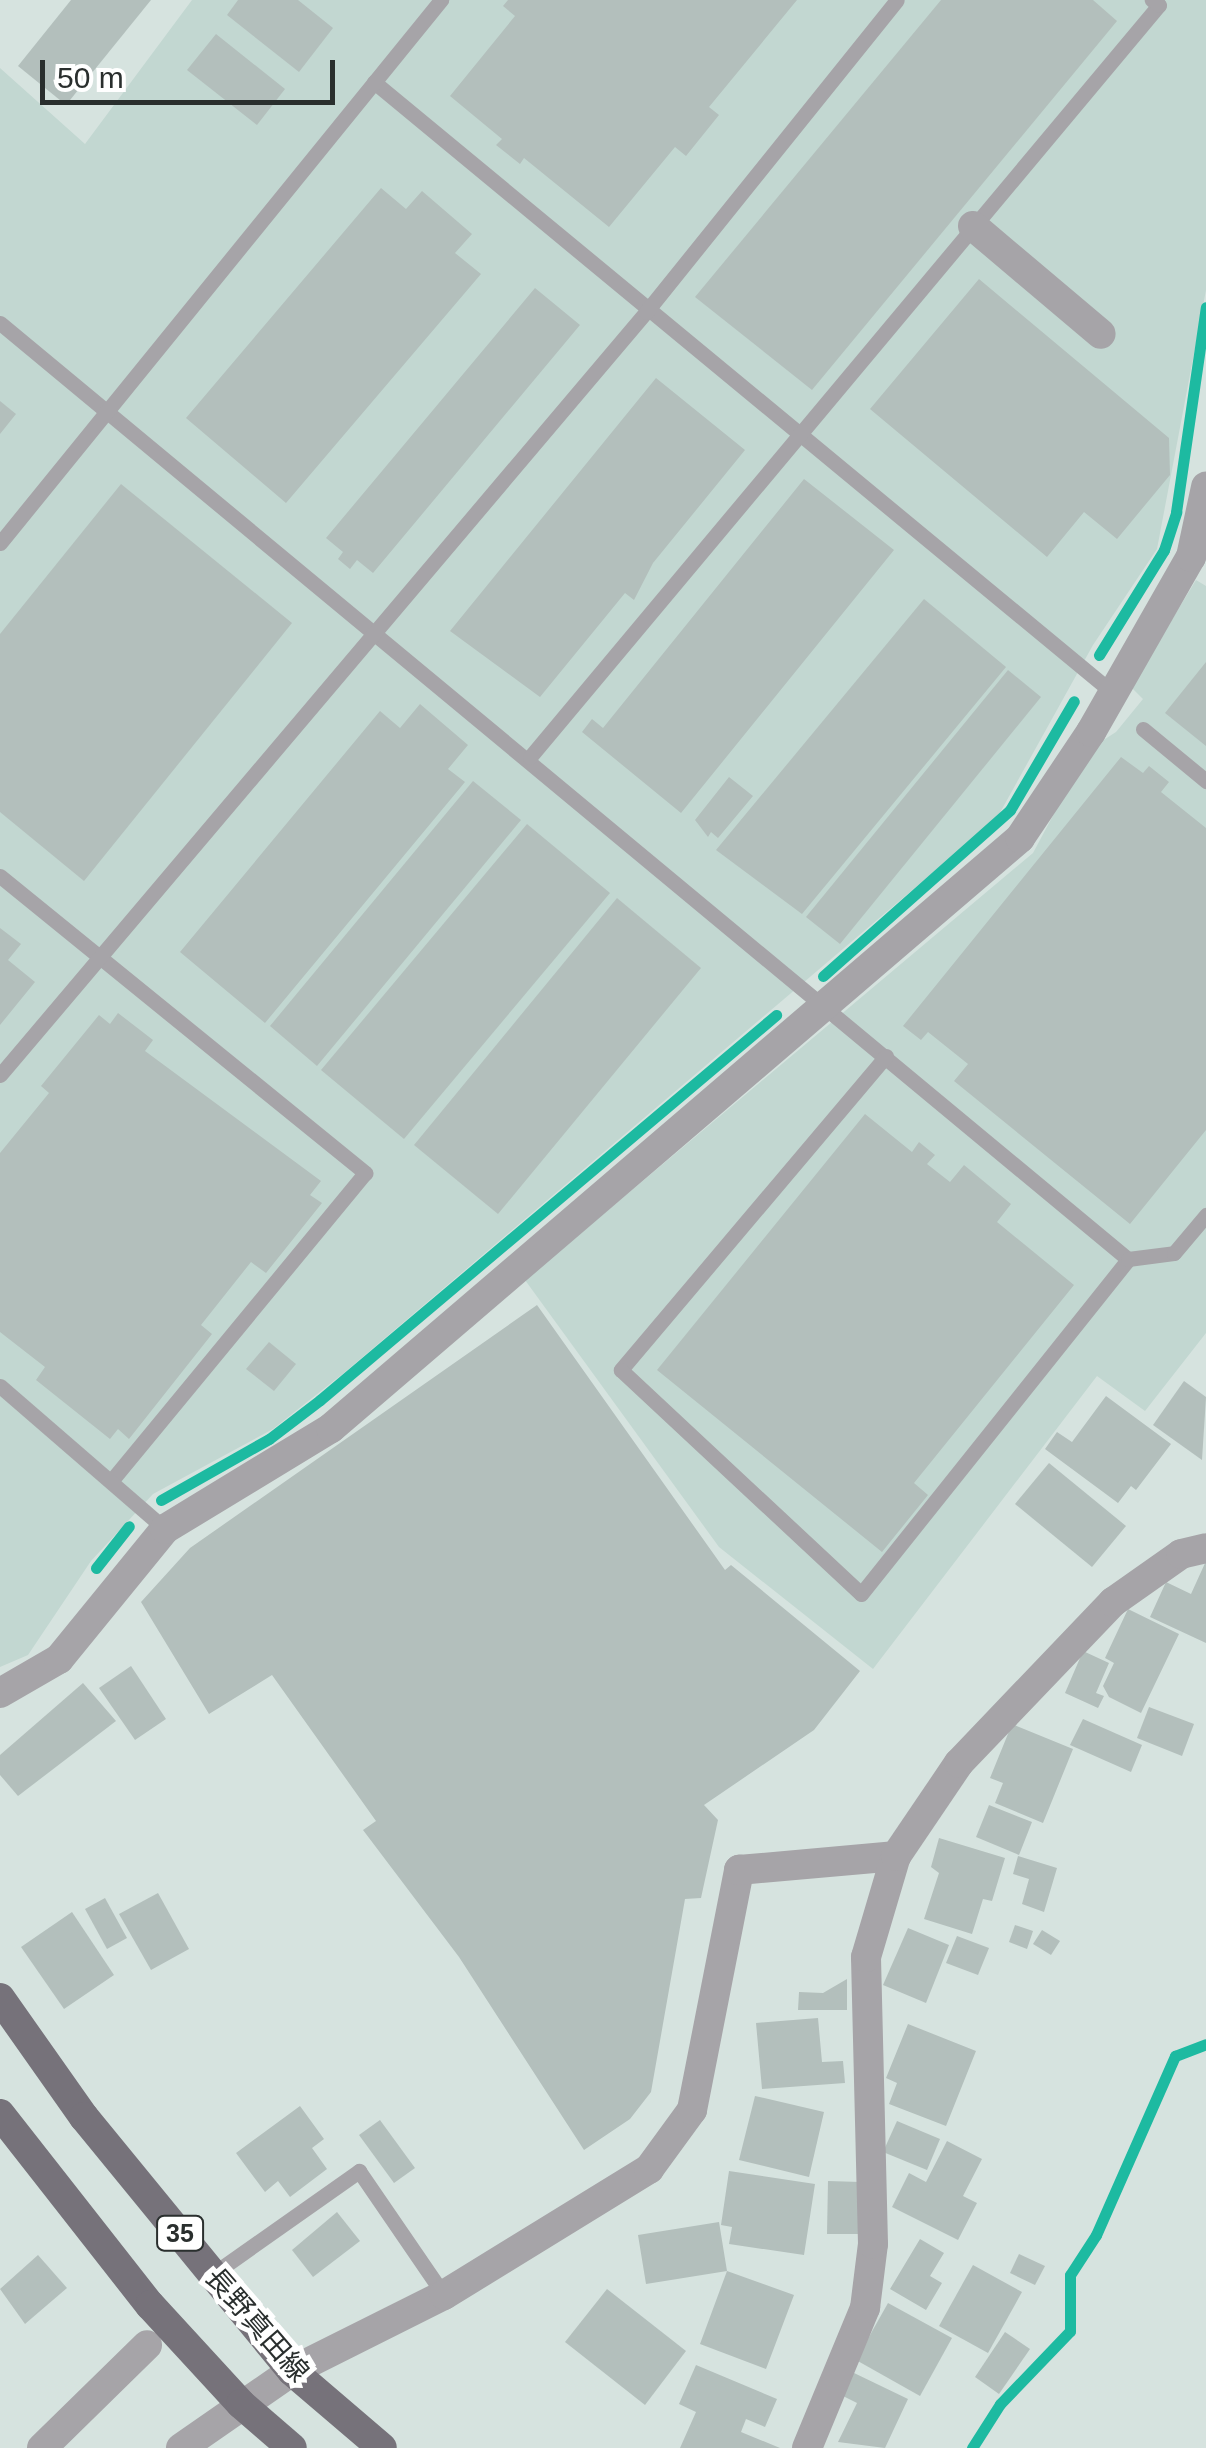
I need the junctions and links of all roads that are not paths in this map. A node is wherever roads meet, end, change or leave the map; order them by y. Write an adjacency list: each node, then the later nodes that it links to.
1 (442, 0): 4 (lane)
2 (898, 0): 6 (lane)
3 (1152, 0): 5 (lane)
4 (374, 82): 6 (lane); 9 (lane)
5 (974, 226): 8 (street); 10 (lane)
6 (646, 312): 10 (lane); 13 (lane)
7 (0, 323): 9 (lane)
8 (1101, 334)
9 (110, 410): 12 (lane); 13 (lane)
10 (799, 437): 14 (lane); 16 (lane)
11 (1206, 487): 14 (street)
12 (0, 544)
13 (373, 629): 16 (lane); 19 (lane)
14 (1112, 692): 20 (street)
15 (1143, 729): 17 (lane)
16 (530, 756): 20 (lane)
17 (1206, 781)
18 (0, 876): 19 (lane)
19 (98, 958): 22 (lane); 26 (lane)
20 (828, 1008): 21 (lane); 27 (street)
21 (886, 1056): 24 (lane); 24 (lane)
22 (0, 1075)
23 (1206, 1215): 24 (lane)
24 (1128, 1258)
25 (0, 1386): 26 (lane)
26 (110, 1481): 27 (lane)
27 (166, 1528): 29 (street)
28 (1206, 1548): 30 (street)
29 (0, 1693)
30 (896, 1856): 34 (street); 42 (street)
31 (0, 1998): 33 (main road, 長野真田線 / 35)
32 (0, 2114): 37 (main road, 35)
33 (213, 2274): 34 (lane); 36 (main road, 長野真田線 / 35)
34 (444, 2295): 36 (street)
35 (147, 2345): 38 (street)
36 (292, 2371): 37 (street); 41 (main road, 長野真田線 / 35)
37 (241, 2404): 39 (street); 40 (main road, 35)
38 (42, 2448)
39 (181, 2448)
40 (292, 2448)
41 (382, 2448)
42 (808, 2448)

